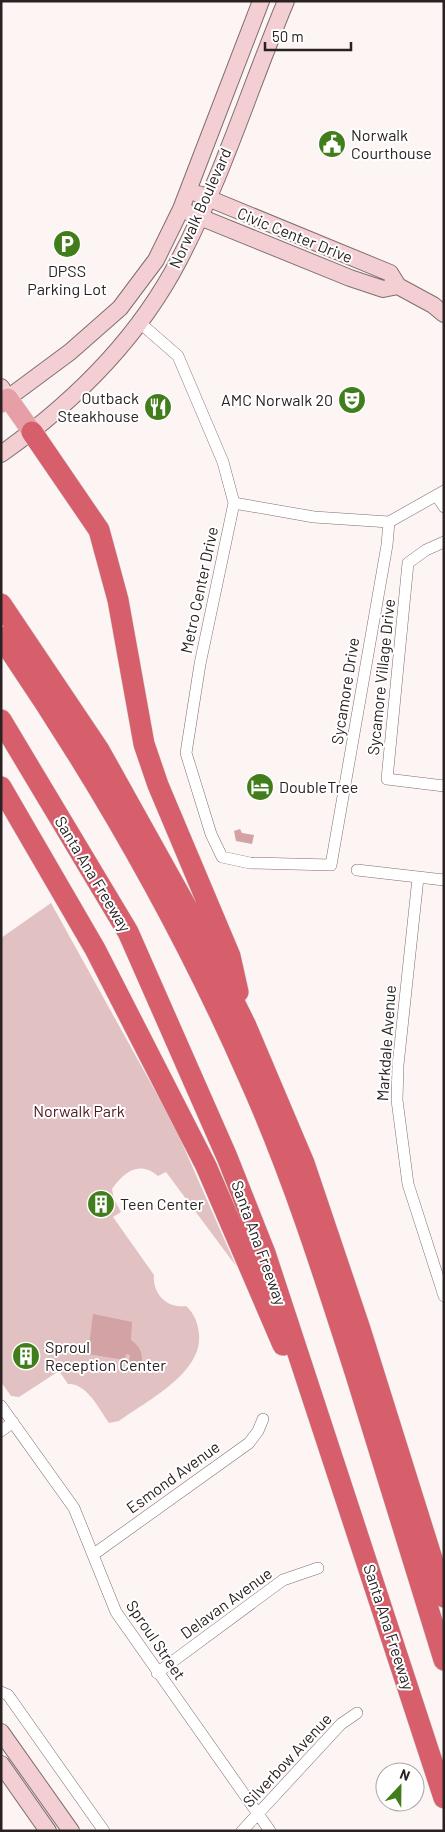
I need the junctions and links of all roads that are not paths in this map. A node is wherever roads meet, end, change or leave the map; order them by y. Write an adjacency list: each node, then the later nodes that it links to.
1 (262, 1): 3 (main road, Norwalk Boulevard)
2 (286, 1): 4 (main road, Norwalk Boulevard)
3 (189, 188): 4 (main road, Civic Center Drive); 5 (main road, Norwalk Boulevard)
4 (207, 199): 6 (main road, Norwalk Boulevard); 7 (main road, Civic Center Drive)
5 (181, 209): 6 (main road, Civic Center Drive); 10 (main road, Norwalk Boulevard)
6 (200, 217): 7 (main road, Civic Center Drive); 9 (main road, Norwalk Boulevard)
7 (398, 286): 8 (main road, Civic Center Drive)
8 (444, 314)
9 (139, 322): 11 (main road, Norwalk Boulevard); 14 (street, Metro Center Drive)
10 (4, 396): 11 (main road)
11 (32, 432): 12 (main road, Norwalk Boulevard); 27 (highway)
12 (1, 454)
13 (440, 493): 15 (street); 16 (street)
14 (234, 503): 16 (street); 23 (street, Metro Center Drive)
15 (444, 506)
16 (389, 522): 23 (street, Sycamore Drive)
17 (444, 542): 21 (street, Sycamore Village Drive)
18 (1, 604): 27 (highway)
19 (1, 637): 37 (highway)
20 (1, 720): 33 (highway, Santa Ana Freeway)
21 (444, 786)
22 (1, 787): 33 (highway)
23 (331, 865)
24 (357, 870): 25 (street)
25 (418, 878): 26 (street); 28 (street, Markdale Avenue)
26 (444, 880)
27 (246, 1026): 36 (highway)
28 (444, 1296)
29 (1, 1406): 31 (street, Sproul Street)
30 (263, 1419): 34 (street, Esmond Avenue)
31 (13, 1422): 32 (street); 34 (street, Sproul Street)
32 (1, 1431)
33 (338, 1469): 43 (highway, Santa Ana Freeway)
34 (94, 1554): 38 (street, Sproul Street)
35 (318, 1568): 38 (street, Delavan Avenue)
36 (444, 1597)
37 (444, 1660)
38 (157, 1673): 44 (street, Sproul Street)
39 (1, 1692): 47 (street)
40 (357, 1712): 44 (street, Silverbow Avenue)
41 (1, 1732): 46 (main road)
42 (1, 1764): 45 (main road)
43 (444, 1798)
44 (258, 1814): 48 (street, Silverbow Avenue); 49 (street, Sproul Street)
45 (48, 1831)
46 (71, 1831)
47 (104, 1831)
48 (242, 1831)
49 (270, 1831)

